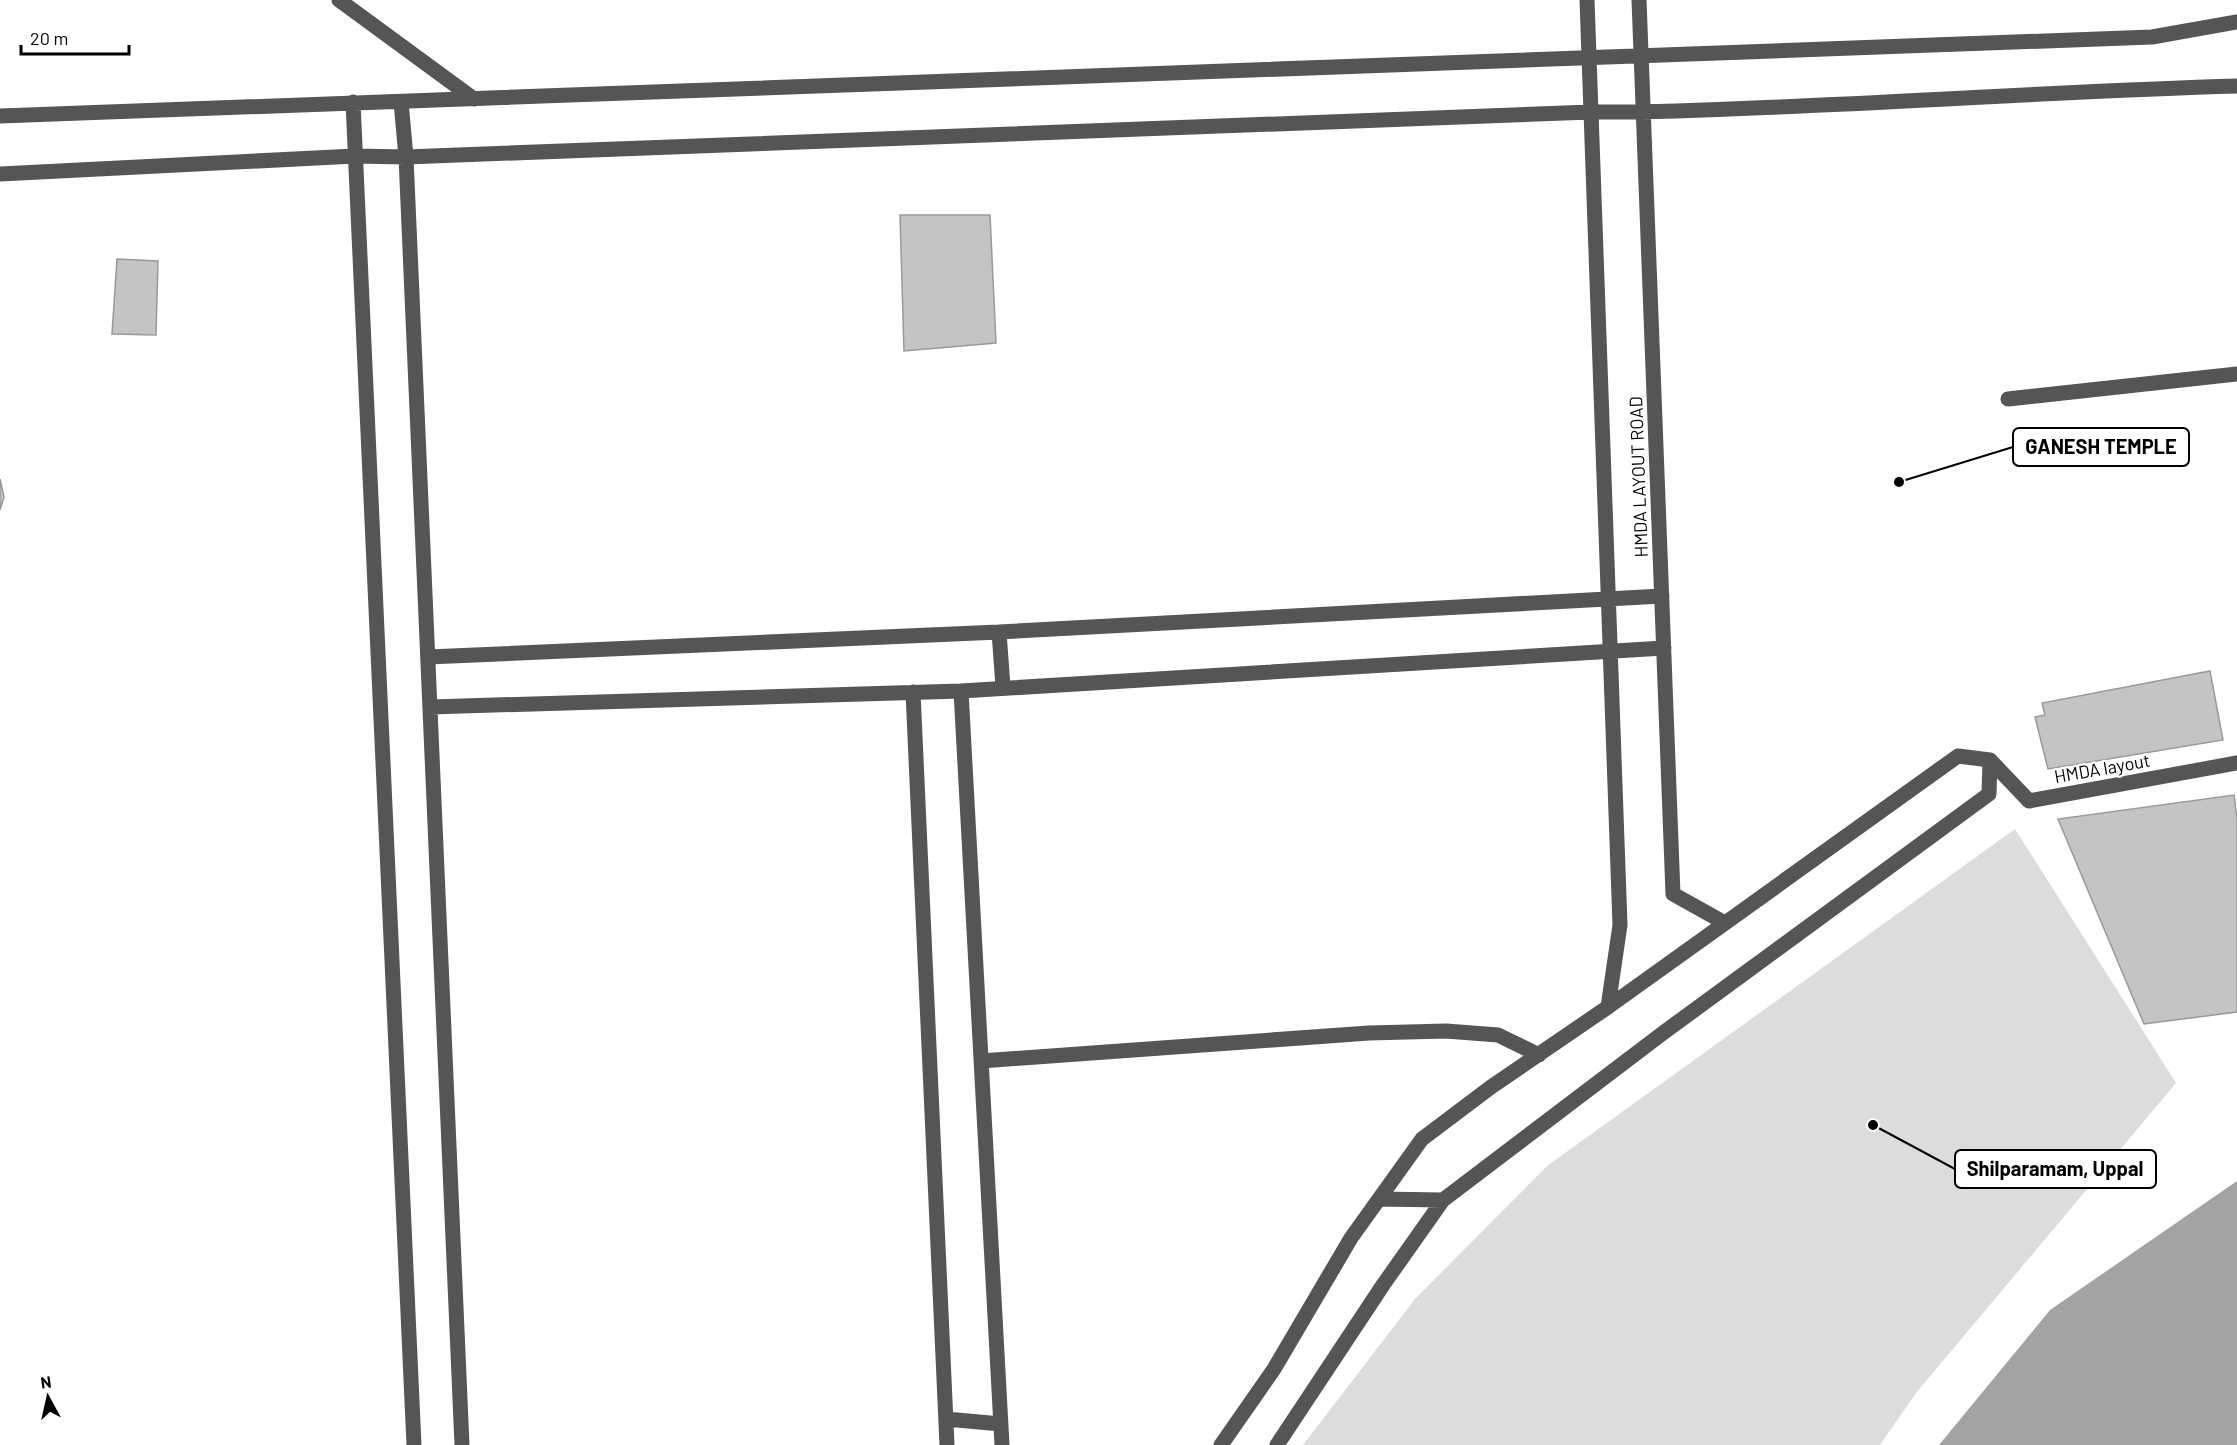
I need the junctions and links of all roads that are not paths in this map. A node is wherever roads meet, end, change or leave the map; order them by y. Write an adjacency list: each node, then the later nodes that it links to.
1 (339, 0): 8 (street)
2 (1587, 0): 6 (street)
3 (1639, 0): 5 (street, HMDA LAYOUT ROAD)
4 (2237, 22): 5 (street)
5 (1641, 54): 6 (street); 12 (street, HMDA LAYOUT ROAD)
6 (1589, 57): 8 (street); 11 (street)
7 (2237, 86): 12 (street)
8 (474, 99): 10 (street)
9 (353, 102): 10 (street); 13 (street); 14 (street)
10 (401, 102): 15 (street)
11 (1592, 112): 12 (street); 15 (street); 20 (street)
12 (1644, 113): 19 (street, HMDA LAYOUT ROAD)
13 (0, 116)
14 (356, 156): 15 (street); 16 (street); 39 (street)
15 (406, 157): 24 (street)
16 (0, 174)
17 (2237, 374): 18 (street)
18 (2008, 399)
19 (1662, 596): 20 (street); 22 (street, HMDA LAYOUT ROAD)
20 (1609, 599): 21 (street); 23 (street)
21 (999, 632): 24 (street); 25 (street)
22 (1664, 648): 23 (street); 31 (street, HMDA LAYOUT ROAD)
23 (1610, 652): 25 (street); 32 (street)
24 (428, 657): 28 (street)
25 (1003, 687): 26 (street)
26 (961, 691): 27 (street); 34 (street)
27 (913, 692): 28 (street); 37 (street)
28 (430, 707): 40 (street)
29 (1990, 760): 30 (street, HMDA layout); 31 (street); 36 (street)
30 (2237, 763)
31 (1725, 923): 32 (street)
32 (1608, 1007): 33 (street)
33 (1539, 1055): 34 (street); 35 (street)
34 (981, 1061): 38 (street)
35 (1379, 1199): 36 (street); 43 (street)
36 (1443, 1200): 44 (street)
37 (946, 1419): 38 (street); 41 (street)
38 (1001, 1424): 42 (street)
39 (414, 1445)
40 (462, 1445)
41 (947, 1445)
42 (1002, 1445)
43 (1221, 1445)
44 (1276, 1445)

